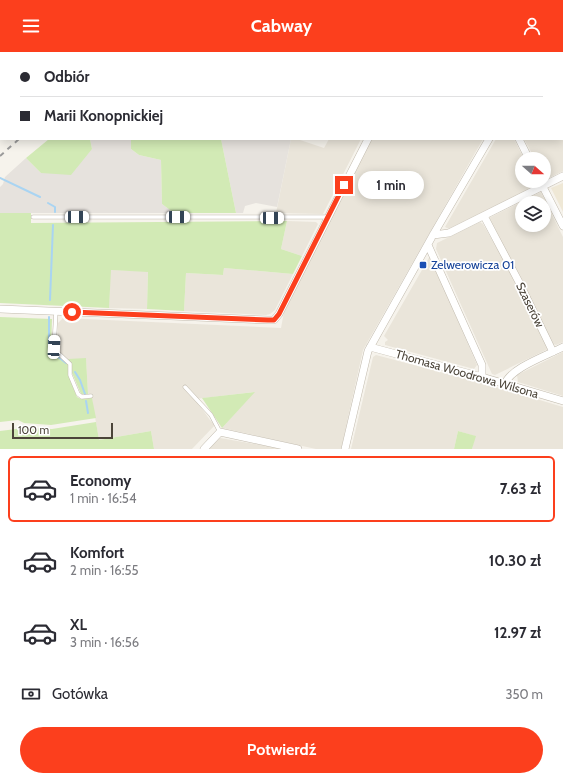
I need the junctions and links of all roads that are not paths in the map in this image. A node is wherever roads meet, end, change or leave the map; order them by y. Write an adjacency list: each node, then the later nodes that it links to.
1 (367, 140): 11 (street)
2 (488, 140): 13 (street)
3 (520, 140): 4 (street)
4 (526, 152)
5 (563, 176): 6 (street)
6 (551, 181)
7 (535, 188): 10 (street)
8 (544, 188): 12 (street)
9 (33, 216): 11 (lane)
10 (484, 216): 13 (street); 19 (street, Szaserów)
11 (328, 217): 16 (street)
12 (563, 226)
13 (433, 235): 14 (street)
14 (428, 245): 18 (street); 20 (street)
15 (0, 309): 16 (street)
16 (56, 311): 23 (lane)
17 (563, 346): 19 (street)
18 (370, 347): 20 (street, Thomasa Woodrowa Wilsona); 28 (street)
19 (553, 352): 21 (street)
20 (482, 377): 21 (street, Thomasa Woodrowa Wilsona)
21 (505, 384): 24 (street, Thomasa Woodrowa Wilsona)
22 (185, 387): 25 (lane)
23 (91, 396)
24 (563, 401)
25 (220, 432): 26 (street); 27 (street)
26 (204, 449)
27 (298, 449)
28 (346, 449)

